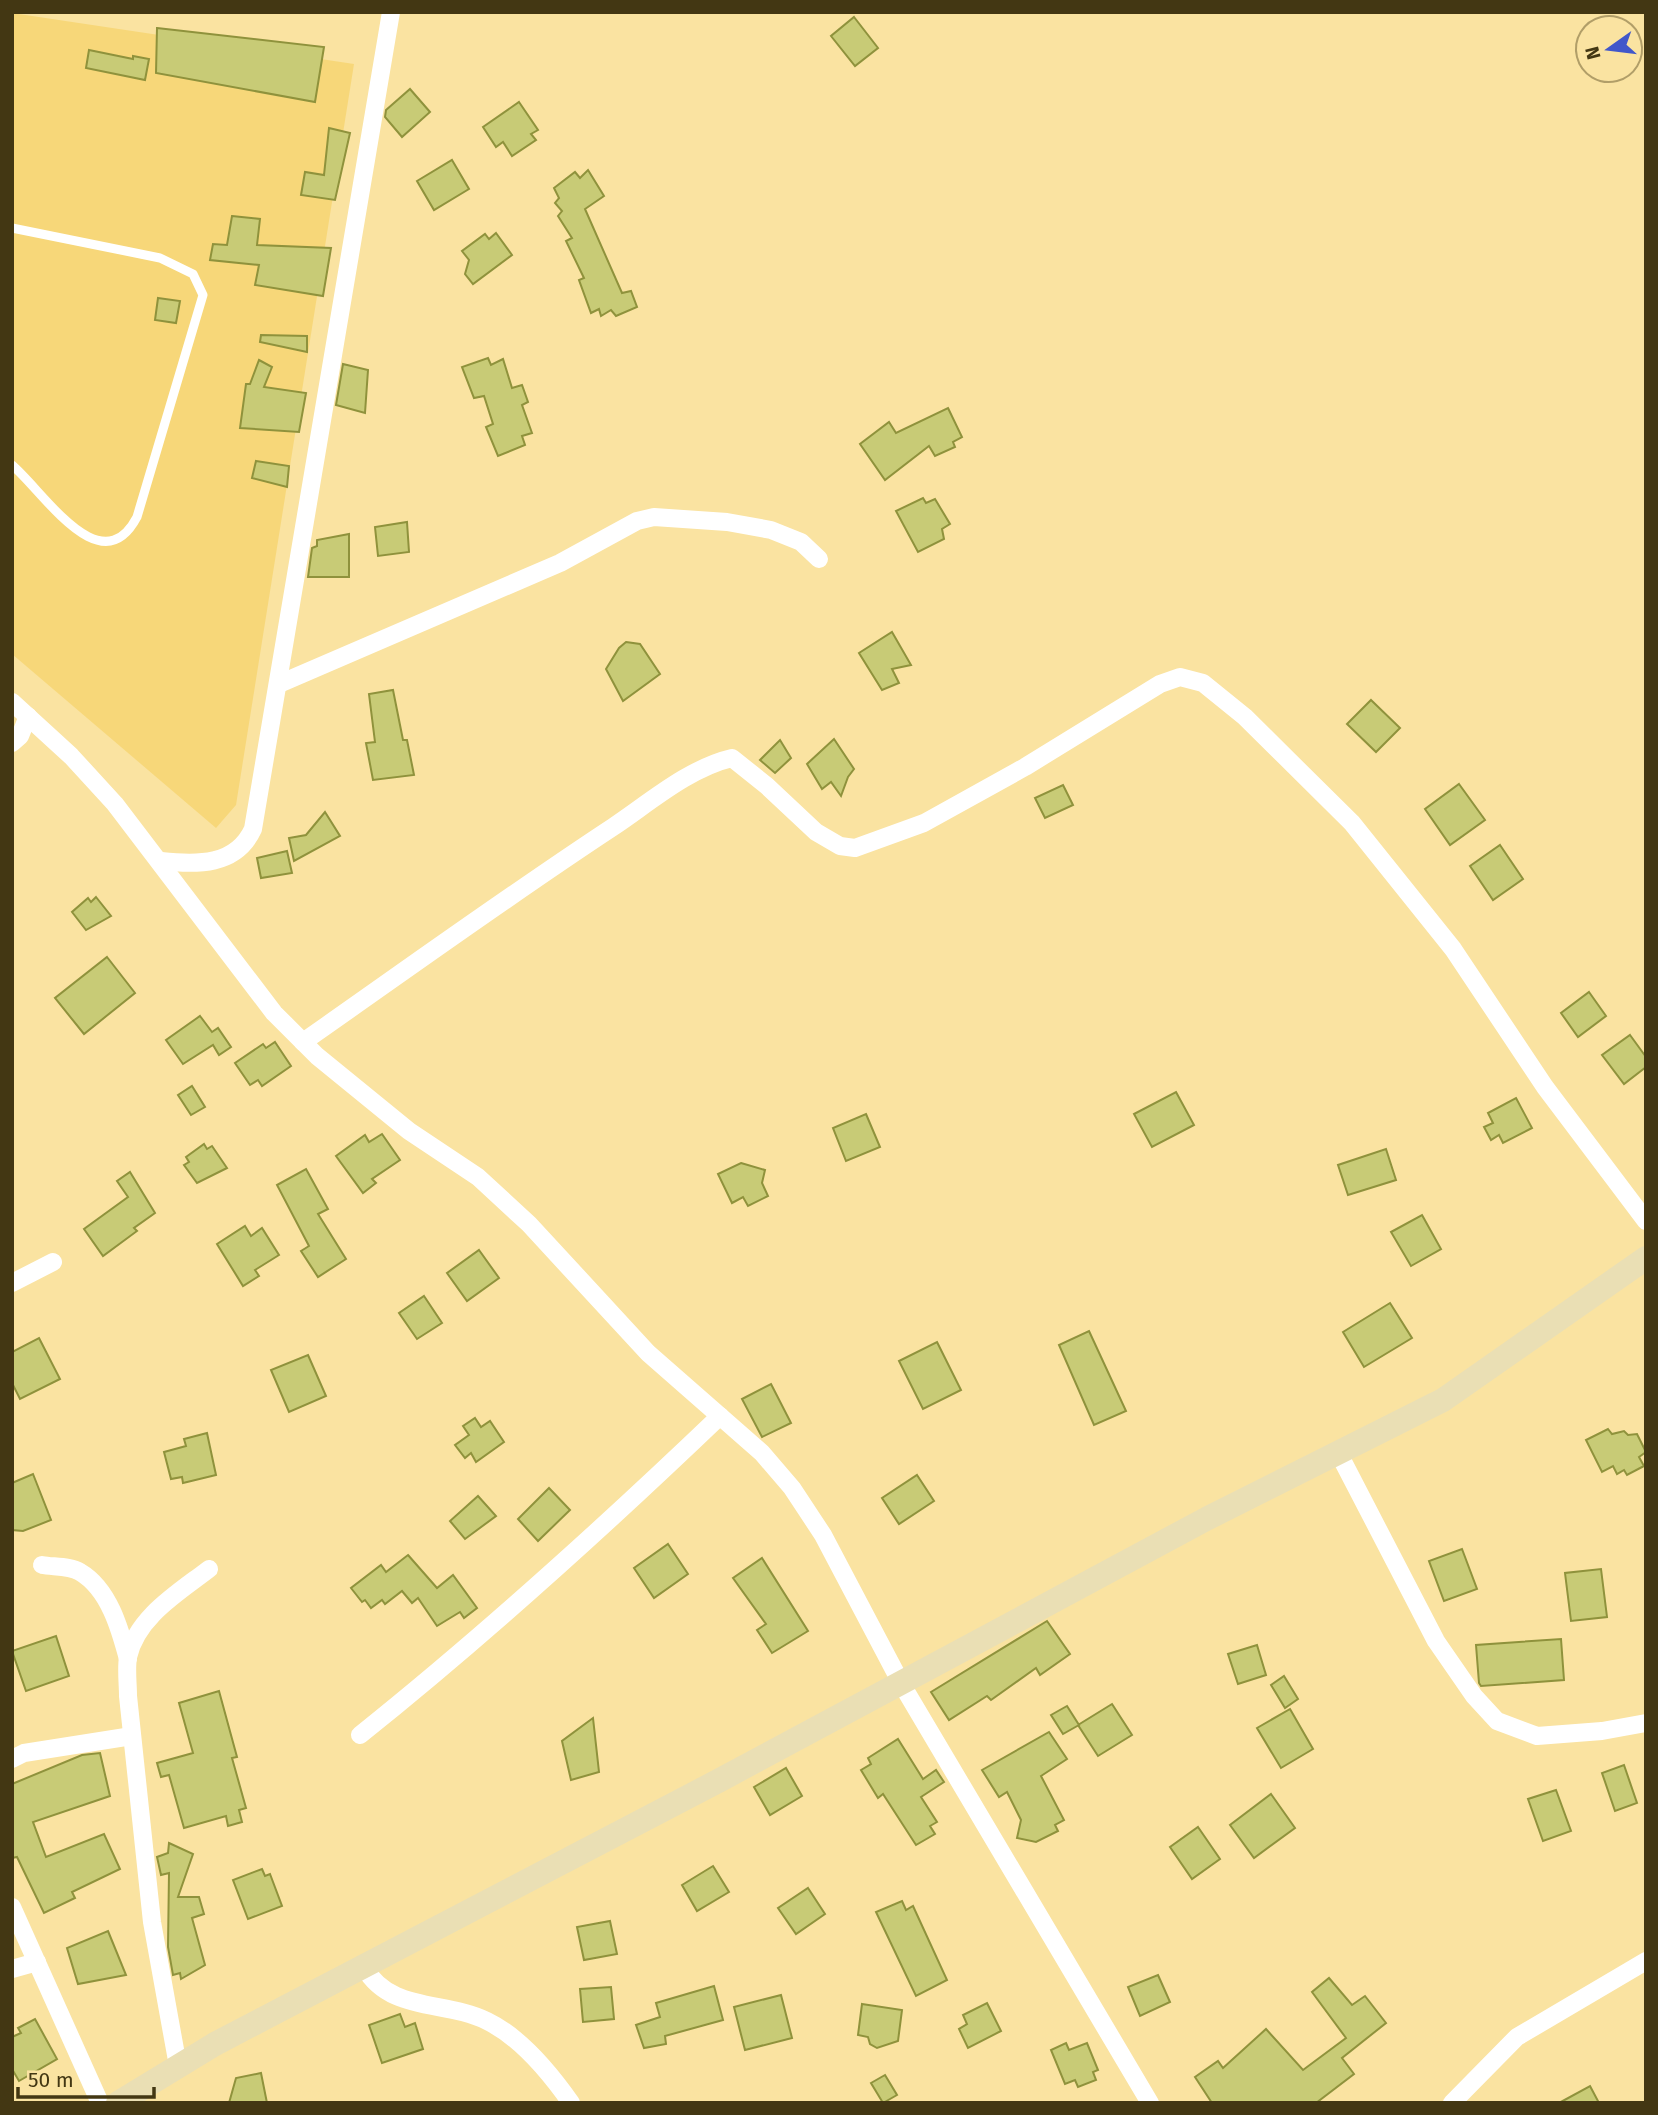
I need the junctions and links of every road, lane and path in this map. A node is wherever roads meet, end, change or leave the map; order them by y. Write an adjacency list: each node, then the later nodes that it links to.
1 (391, 12): 5 (street)
2 (12, 228): 3 (lane)
3 (12, 465)
4 (819, 559): 5 (street)
5 (279, 684): 9 (street)
6 (12, 702): 7 (street)
7 (28, 716): 8 (street); 9 (street)
8 (12, 743)
9 (160, 861): 10 (street)
10 (303, 1042): 11 (street); 15 (street)
11 (1646, 1220)
12 (1646, 1258): 16 (street)
13 (53, 1262): 14 (street)
14 (12, 1283)
15 (720, 1416): 20 (street); 23 (street)
16 (1338, 1452): 20 (street); 21 (street)
17 (42, 1565): 19 (street)
18 (209, 1569): 19 (street)
19 (128, 1659): 22 (street)
20 (901, 1683): 28 (street); 34 (street)
21 (1646, 1723)
22 (132, 1735): 24 (street); 30 (street)
23 (360, 1735)
24 (12, 1759)
25 (12, 1908): 27 (street)
26 (1646, 1961): 35 (street)
27 (37, 1962): 29 (street); 31 (street)
28 (364, 1967): 30 (street); 33 (street)
29 (12, 1969)
30 (178, 2066): 32 (street)
31 (100, 2103)
32 (118, 2103)
33 (571, 2103)
34 (1150, 2103)
35 (1452, 2103)

